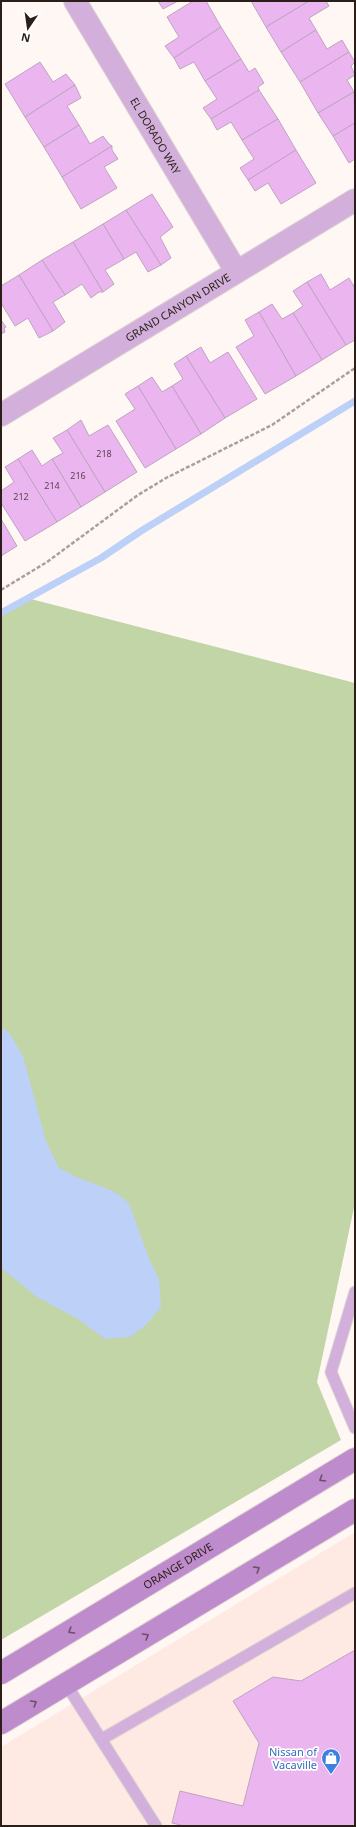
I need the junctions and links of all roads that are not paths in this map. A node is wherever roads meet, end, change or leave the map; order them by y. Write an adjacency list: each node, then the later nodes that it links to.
1 (75, 1): 3 (street, EL DORADO WAY)
2 (355, 200): 3 (street, GRAND CANYON DRIVE)
3 (236, 271): 4 (street, GRAND CANYON DRIVE)
4 (1, 415)
5 (355, 1292): 6 (lane)
6 (355, 1428)
7 (355, 1459): 10 (street, ORANGE DRIVE, one-way to 10)
8 (355, 1510): 11 (street, one-way to 8)
9 (355, 1594): 13 (lane)
10 (1, 1673)
11 (66, 1684): 12 (street, one-way to 11); 13 (lane)
12 (1, 1723)
13 (102, 1739): 14 (lane)
14 (156, 1826)

